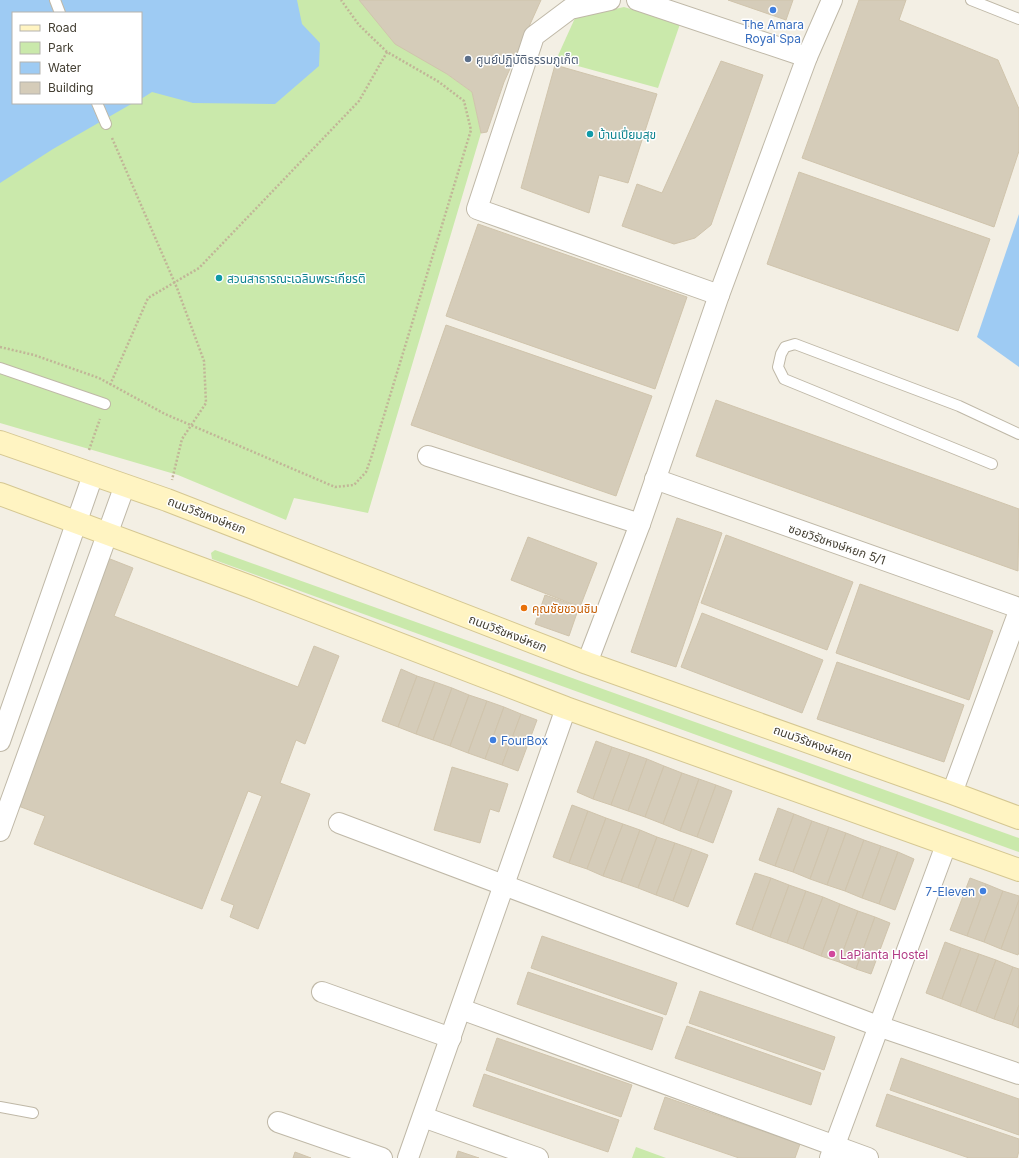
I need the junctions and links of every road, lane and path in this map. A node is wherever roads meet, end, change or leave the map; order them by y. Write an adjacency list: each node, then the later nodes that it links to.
1 (55, 0): 7 (lane)
2 (340, 0): 9 (path)
3 (610, 0): 14 (street)
4 (637, 0): 10 (street)
5 (832, 0): 10 (street)
6 (971, 0): 8 (lane)
7 (60, 12)
8 (1019, 19)
9 (387, 52): 13 (path); 19 (path)
10 (807, 57): 14 (street)
11 (97, 104): 12 (lane)
12 (106, 124): 13 (path)
13 (174, 283): 17 (path); 19 (path)
14 (719, 295): 25 (street)
15 (0, 346): 17 (path)
16 (0, 368): 18 (lane)
17 (110, 384): 18 (path); 19 (path)
18 (105, 404): 24 (path)
19 (191, 425): 28 (path)
20 (1019, 434): 23 (lane)
21 (0, 442): 24 (main road, ถนนวิรัชหงษ์หยก)
22 (428, 456): 30 (street)
23 (992, 464)
24 (88, 473): 26 (main road, ถนนวิรัชหงษ์หยก); 29 (street)
25 (655, 479): 30 (street); 32 (street, ซอยวิรัชหงษ์หยก 5/1)
26 (125, 485): 28 (main road, ถนนวิรัชหงษ์หยก); 31 (street)
27 (0, 494): 29 (main road)
28 (167, 500): 33 (main road, ถนนวิรัชหงษ์หยก)
29 (76, 522): 31 (main road); 35 (street)
30 (640, 524): 33 (street)
31 (106, 533): 34 (main road); 39 (street)
32 (1019, 610): 36 (street)
33 (587, 663): 36 (main road, ถนนวิรัชหงษ์หยก)
34 (566, 708): 40 (main road); 42 (street)
35 (0, 741)
36 (952, 793): 37 (main road, ถนนวิรัชหงษ์หยก)
37 (1019, 818)
38 (339, 823): 42 (street)
39 (0, 831)
40 (946, 845): 41 (main road); 45 (street)
41 (1019, 870)
42 (504, 885): 44 (street); 45 (street)
43 (322, 992): 46 (street)
44 (461, 1008): 46 (street); 52 (street)
45 (878, 1026): 47 (street); 52 (street)
46 (451, 1038): 50 (street)
47 (1019, 1074)
48 (0, 1107): 49 (lane)
49 (33, 1113)
50 (423, 1117): 54 (street); 55 (street)
51 (278, 1122): 53 (street)
52 (832, 1152): 56 (street)
53 (382, 1158)
54 (408, 1158)
55 (538, 1158)
56 (868, 1158)

